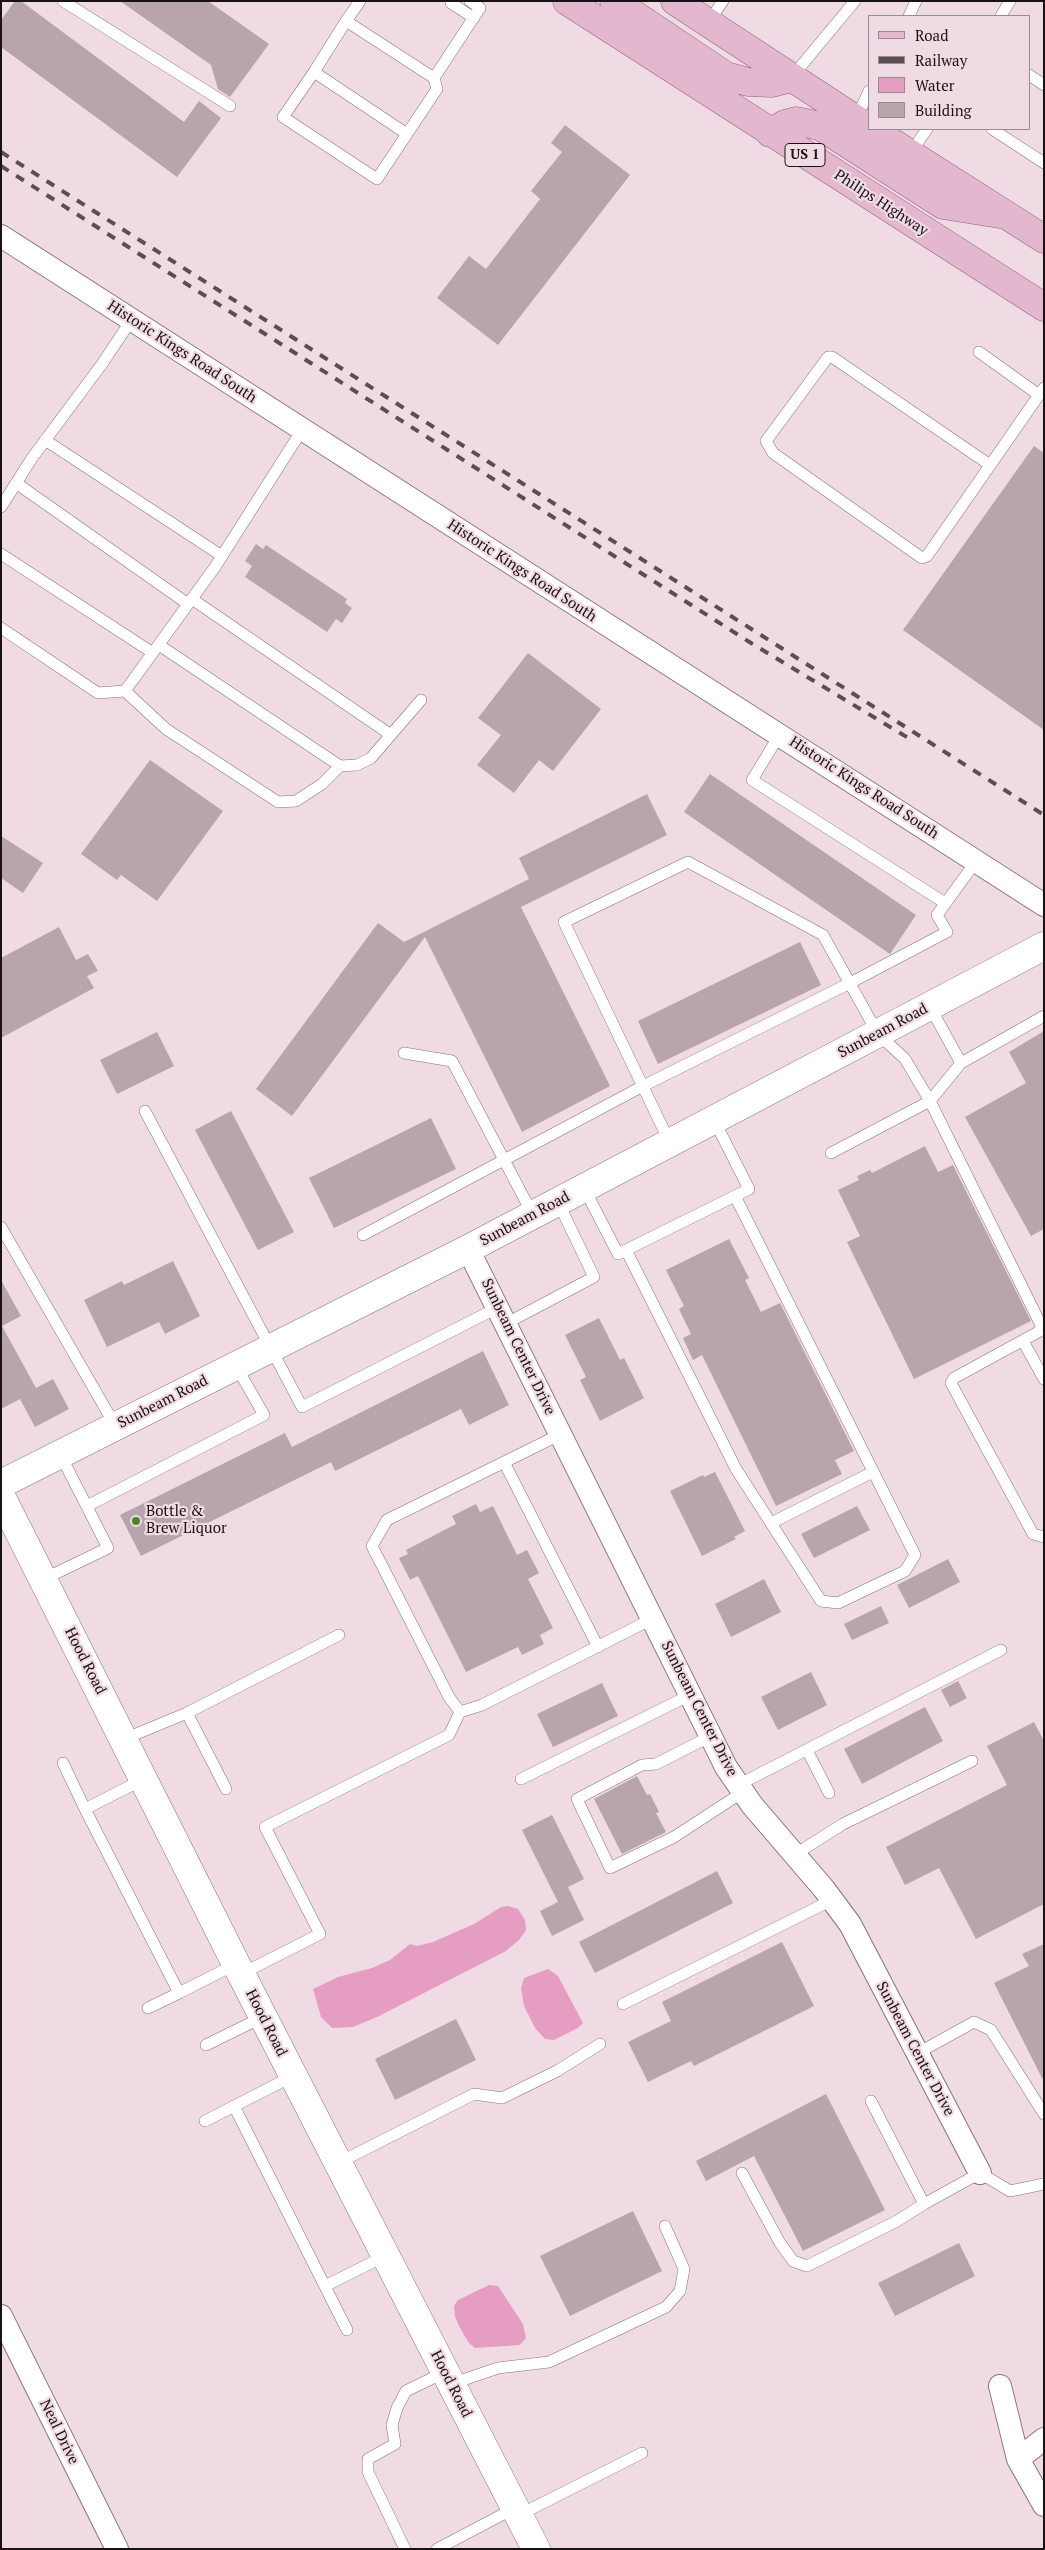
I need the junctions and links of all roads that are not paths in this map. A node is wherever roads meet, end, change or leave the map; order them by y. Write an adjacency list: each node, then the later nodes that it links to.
1 (63, 1): 22 (lane)
2 (360, 1): 15 (lane)
3 (470, 1): 14 (lane)
4 (567, 1): 27 (main road, Philips Highway / US 1)
5 (614, 1): 19 (main road)
6 (675, 1): 11 (main road)
7 (855, 1): 19 (lane)
8 (916, 1): 12 (lane)
9 (1010, 1): 13 (lane)
10 (451, 3): 14 (lane)
11 (715, 12): 19 (main road)
12 (909, 15)
13 (1002, 15)
14 (474, 18): 18 (lane)
15 (346, 22): 16 (lane); 18 (lane)
16 (314, 72): 28 (lane); 28 (lane)
17 (1030, 76): 20 (lane)
18 (434, 78): 28 (lane)
19 (791, 78): 23 (main road)
20 (1044, 85)
21 (868, 100): 23 (lane)
22 (230, 106)
23 (865, 125)
24 (873, 130): 29 (main road)
25 (926, 130): 29 (lane)
26 (994, 130): 30 (lane)
27 (770, 132): 31 (main road); 34 (main road, Philips Highway / US 1)
28 (407, 134)
29 (910, 154): 31 (main road)
30 (1044, 163)
31 (1006, 215): 33 (main road)
32 (1, 236): 35 (street, Historic Kings Road South)
33 (1044, 239)
34 (1044, 308)
35 (132, 319): 38 (street, Historic Kings Road South); 39 (lane)
36 (979, 352): 37 (lane)
37 (1042, 391): 40 (lane)
38 (302, 430): 44 (lane); 51 (street, Historic Kings Road South)
39 (45, 440): 41 (lane); 44 (lane)
40 (990, 465): 40 (lane)
41 (16, 483): 42 (lane); 45 (lane)
42 (1, 507)
43 (1, 554): 47 (lane)
44 (222, 556): 45 (lane)
45 (190, 602): 47 (lane); 50 (lane)
46 (1, 628): 48 (lane)
47 (156, 649): 48 (lane); 52 (lane)
48 (125, 691): 52 (lane)
49 (422, 700): 50 (lane)
50 (391, 734): 52 (lane)
51 (780, 734): 53 (street, Historic Kings Road South); 54 (lane)
52 (340, 766)
53 (977, 860): 54 (lane); 55 (street, Historic Kings Road South)
54 (945, 903): 57 (lane)
55 (1044, 905)
56 (1044, 946): 58 (street, Sunbeam Road)
57 (850, 983): 60 (lane); 63 (lane); 63 (lane)
58 (930, 1007): 60 (street, Sunbeam Road); 62 (lane)
59 (1044, 1016): 62 (lane)
60 (878, 1034): 64 (lane); 66 (street, Sunbeam Road)
61 (404, 1053): 69 (lane)
62 (960, 1063): 64 (lane)
63 (643, 1086): 67 (lane); 69 (lane)
64 (930, 1101): 68 (lane); 79 (lane)
65 (145, 1111): 80 (lane)
66 (714, 1120): 67 (street, Sunbeam Road); 71 (lane)
67 (670, 1143): 70 (street, Sunbeam Road)
68 (831, 1154)
69 (503, 1162): 73 (lane); 75 (lane)
70 (584, 1188): 72 (street, Sunbeam Road); 77 (lane)
71 (736, 1196): 77 (lane); 87 (lane)
72 (558, 1202): 73 (street, Sunbeam Road); 78 (lane)
73 (533, 1215): 76 (street, Sunbeam Road)
74 (1, 1227): 83 (lane)
75 (363, 1235)
76 (468, 1249): 78 (street, Sunbeam Center Drive); 80 (street, Sunbeam Road)
77 (626, 1250): 91 (lane)
78 (503, 1315): 80 (lane); 84 (street, Sunbeam Center Drive)
79 (1023, 1341): 82 (lane); 92 (lane)
80 (271, 1348): 81 (street, Sunbeam Road)
81 (236, 1366): 83 (street, Sunbeam Road); 90 (lane)
82 (1044, 1379)
83 (116, 1426): 85 (street, Sunbeam Road)
84 (560, 1434): 86 (lane); 94 (street, Sunbeam Center Drive)
85 (60, 1454): 88 (street, Sunbeam Road); 90 (lane)
86 (504, 1462): 96 (lane); 99 (lane)
87 (873, 1472): 91 (lane); 91 (lane)
88 (1, 1484)
89 (1, 1496): 93 (street, Hood Road)
90 (87, 1506): 93 (lane)
91 (771, 1523)
92 (1044, 1537)
93 (44, 1579): 102 (street, Hood Road)
94 (652, 1619): 96 (lane); 98 (street, Sunbeam Center Drive)
95 (339, 1635): 100 (lane)
96 (598, 1647): 99 (lane)
97 (1001, 1650): 103 (lane)
98 (690, 1695): 101 (street, Sunbeam Center Drive); 106 (lane)
99 (460, 1712): 114 (lane)
100 (187, 1713): 102 (lane); 108 (lane)
101 (710, 1736): 109 (street, Sunbeam Center Drive); 109 (lane)
102 (124, 1739): 107 (street, Hood Road)
103 (807, 1750): 109 (lane); 110 (lane)
104 (972, 1761): 112 (lane)
105 (63, 1764): 111 (lane)
106 (521, 1778)
107 (144, 1779): 111 (lane); 114 (street, Hood Road)
108 (226, 1788)
109 (741, 1789): 112 (street, Sunbeam Center Drive)
110 (829, 1793)
111 (85, 1809): 115 (lane)
112 (794, 1855): 113 (street, Sunbeam Center Drive)
113 (832, 1900): 116 (lane); 121 (street, Sunbeam Center Drive)
114 (238, 1969): 115 (lane); 118 (street, Hood Road)
115 (179, 1992): 117 (lane)
116 (623, 2004)
117 (148, 2008)
118 (263, 2016): 120 (lane); 122 (street, Hood Road)
119 (600, 2044): 127 (lane)
120 (206, 2045)
121 (916, 2054): 125 (lane); 129 (street, Sunbeam Center Drive)
122 (293, 2076): 124 (lane); 127 (street, Hood Road)
123 (872, 2101): 131 (lane)
124 (234, 2106): 126 (lane); 134 (lane)
125 (1044, 2114)
126 (204, 2120)
127 (338, 2163): 133 (street, Hood Road)
128 (742, 2173): 131 (lane)
129 (980, 2173): 130 (lane); 131 (lane)
130 (1044, 2184)
131 (924, 2204)
132 (665, 2226): 137 (lane)
133 (385, 2256): 134 (lane); 137 (street, Hood Road)
134 (325, 2286): 136 (lane)
135 (1, 2316): 144 (street, Neal Drive)
136 (347, 2330)
137 (448, 2378): 143 (street, Hood Road); 145 (lane)
138 (1000, 2386): 141 (street)
139 (1044, 2439): 141 (street)
140 (642, 2453): 143 (lane)
141 (1018, 2459): 142 (street)
142 (1044, 2505)
143 (517, 2511): 146 (lane); 147 (street, Hood Road)
144 (117, 2549)
145 (406, 2549)
146 (438, 2549)
147 (536, 2549)

